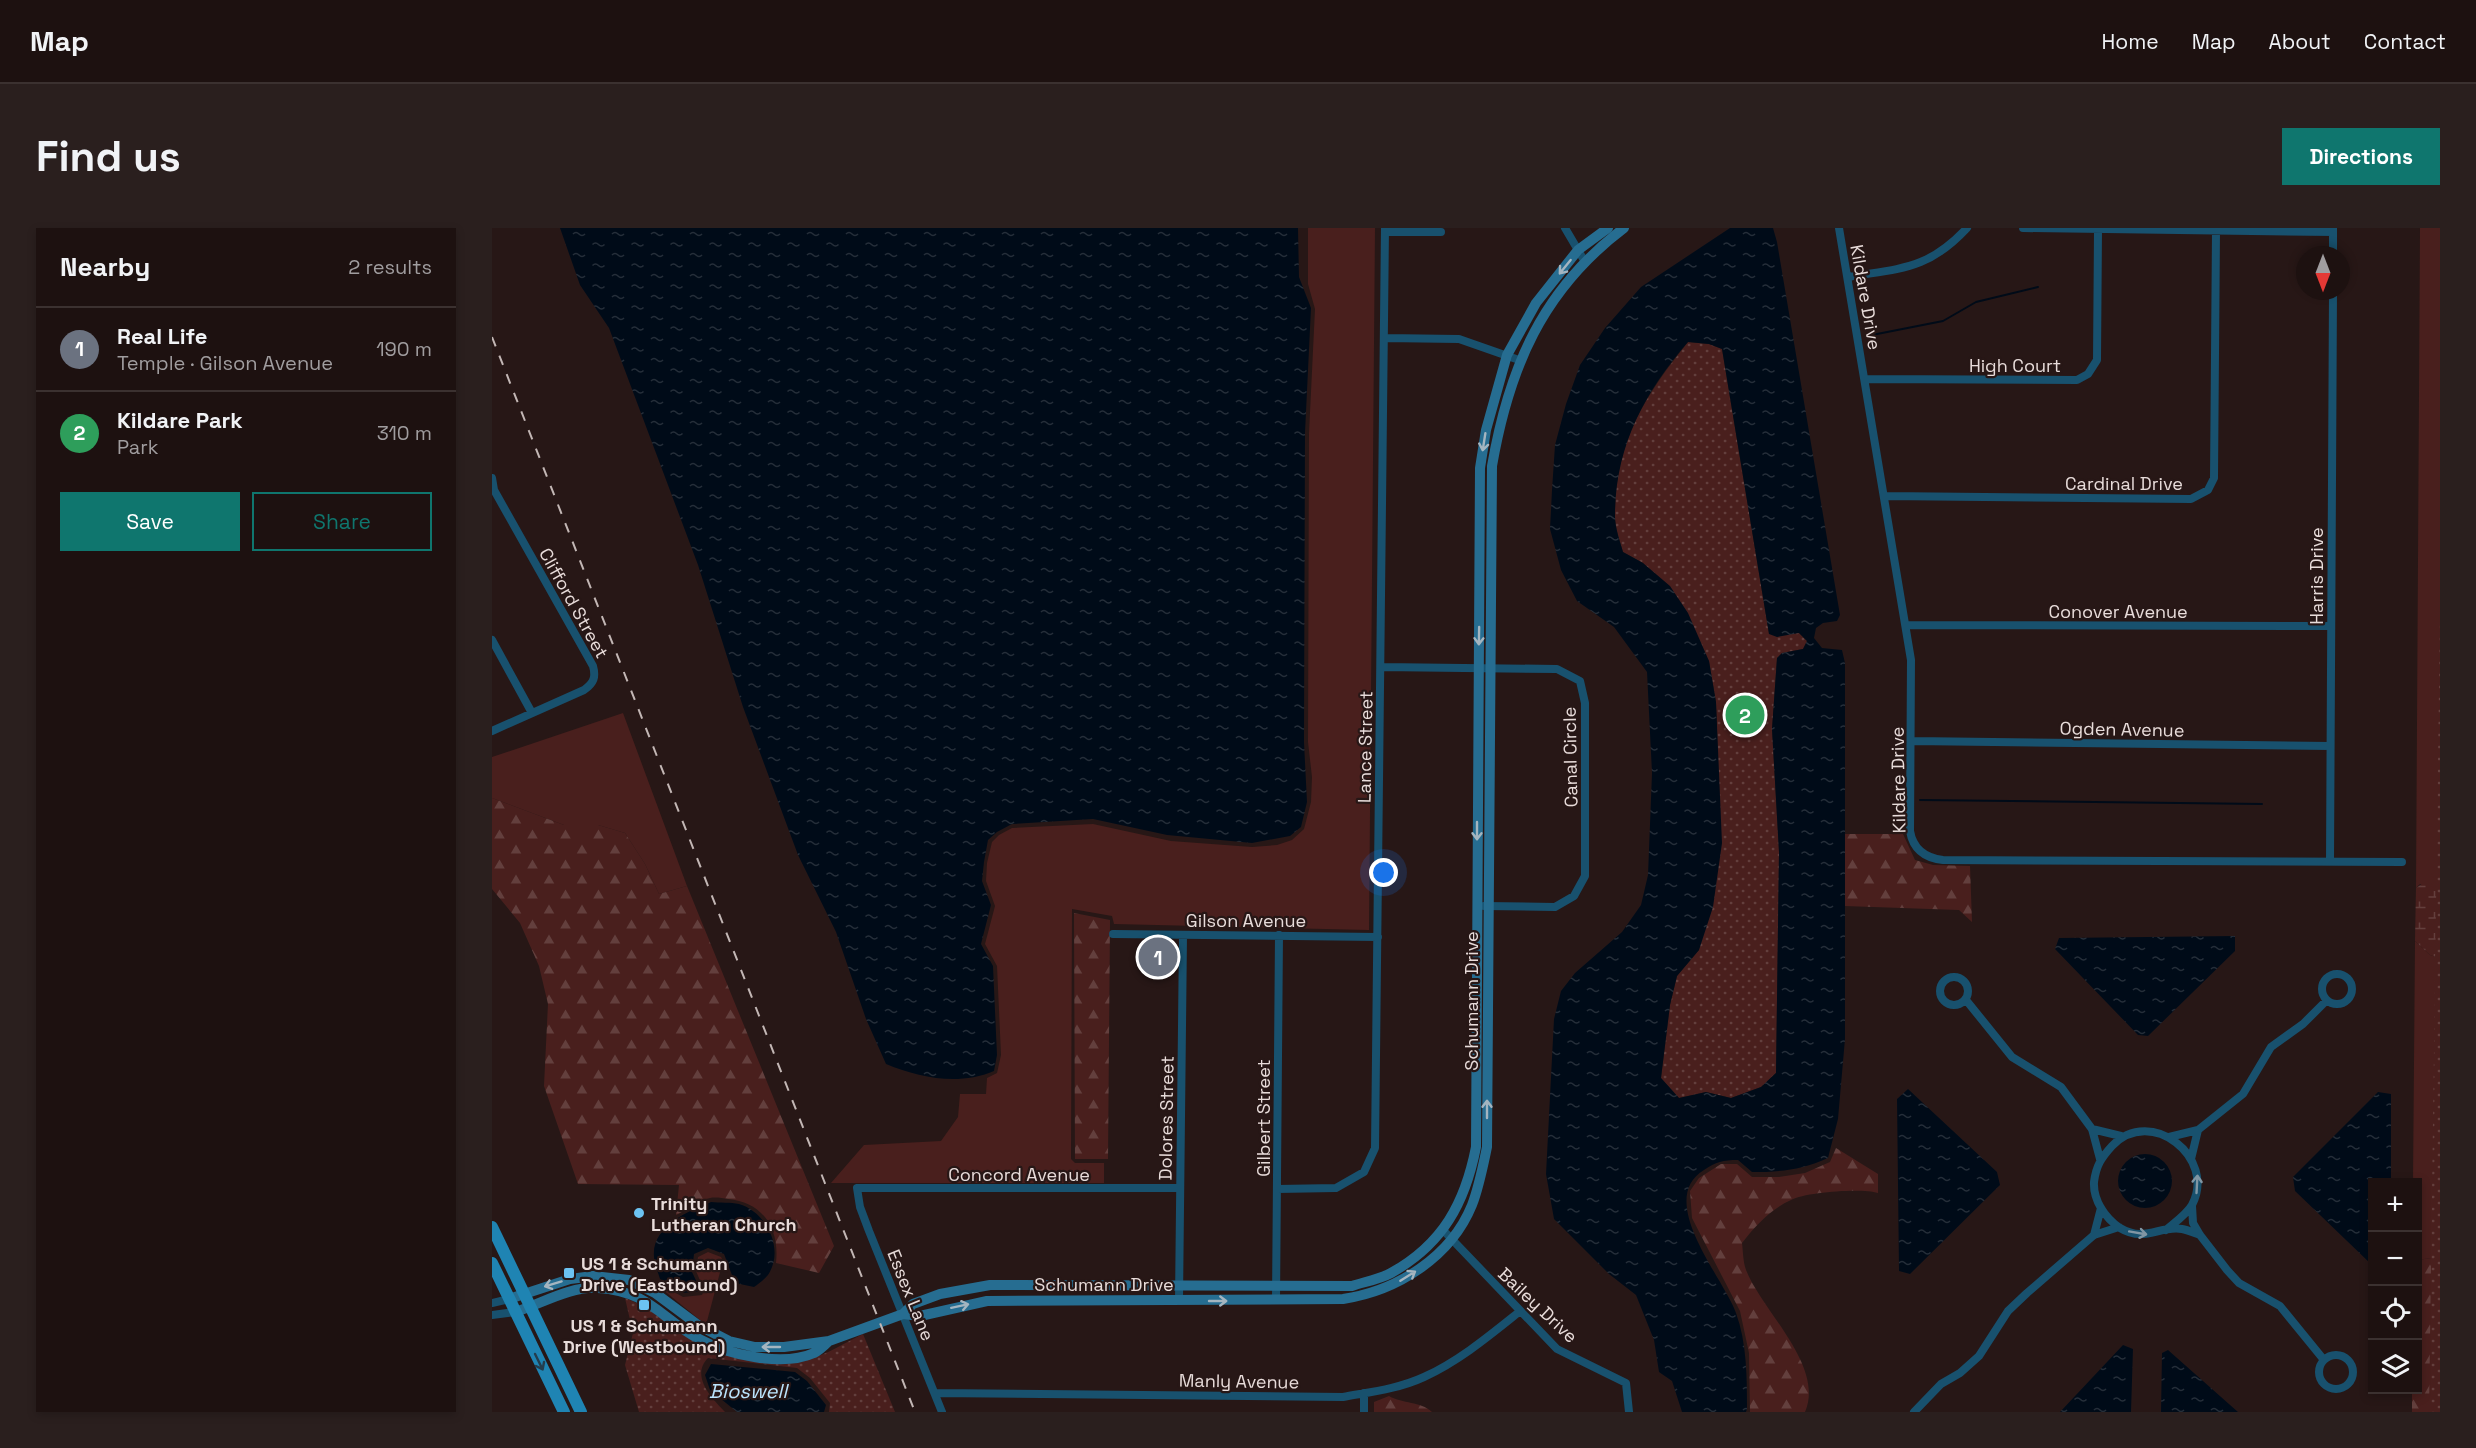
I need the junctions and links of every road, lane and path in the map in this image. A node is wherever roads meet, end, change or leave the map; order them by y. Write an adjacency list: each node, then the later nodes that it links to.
1 (1565, 228): 13 (street)
2 (1608, 228): 13 (street, Schumann Drive)
3 (1624, 228): 14 (street, Schumann Drive)
4 (1839, 228): 15 (street, Kildare Drive)
5 (1967, 228): 15 (street)
6 (2023, 228): 8 (street)
7 (1386, 230): 11 (street); 17 (street, Lance Street)
8 (2098, 230): 10 (street); 20 (street, High Court)
9 (2333, 230): 10 (street); 12 (street)
10 (2216, 231): 23 (street, Cardinal Drive)
11 (1441, 232)
12 (2333, 246)
13 (1578, 250): 14 (street); 18 (street, Schumann Drive, one-way to 18)
14 (1585, 262): 19 (street, Schumann Drive)
15 (1848, 277): 20 (street, Kildare Drive)
16 (2333, 300): 25 (street, Harris Drive)
17 (1384, 338): 18 (street); 27 (street, Lance Street)
18 (1507, 355): 19 (street); 28 (street, Schumann Drive, one-way to 28)
19 (1519, 360): 28 (street, Schumann Drive)
20 (1865, 379): 23 (street, Kildare Drive)
21 (492, 478): 22 (street, Clifford Street)
22 (493, 489): 29 (street, Clifford Street)
23 (1885, 496): 24 (street, Kildare Drive)
24 (1906, 625): 25 (street, Conover Avenue); 31 (street, Kildare Drive)
25 (2331, 626): 32 (street, Harris Drive)
26 (492, 640): 29 (street)
27 (1381, 667): 28 (street, Canal Circle); 39 (street, Lance Street)
28 (1484, 668): 35 (street, Schumann Drive); 35 (street, Canal Circle)
29 (532, 713): 30 (street)
30 (492, 730)
31 (1912, 741): 32 (street, Ogden Avenue); 33 (street, Kildare Drive)
32 (2330, 746): 33 (street, Harris Drive)
33 (2330, 860): 34 (street, Kildare Drive)
34 (2402, 862)
35 (1482, 907): 55 (street, Schumann Drive); 59 (street, Schumann Drive, one-way to 35)
36 (1113, 934): 37 (street, Gilson Avenue)
37 (1183, 935): 38 (street, Gilson Avenue); 49 (street, Dolores Street)
38 (1279, 935): 39 (street, Gilson Avenue); 50 (street, Gilbert Street)
39 (1378, 937): 50 (street, Lance Street)
40 (1966, 1000): 42 (street)
41 (2327, 1000): 43 (street)
42 (2092, 1129): 44 (street); 46 (street)
43 (2198, 1130): 45 (street); 47 (street)
44 (2121, 1136): 45 (street); 46 (street)
45 (2169, 1137): 47 (street)
46 (2100, 1159): 52 (street)
47 (2191, 1159): 51 (street, one-way to 47)
48 (857, 1188): 49 (street, Concord Avenue); 75 (street, Essex Lane)
49 (1180, 1188): 63 (street, Dolores Street)
50 (1277, 1188): 64 (street, Gilbert Street)
51 (2192, 1206): 56 (street); 58 (street)
52 (2101, 1208): 54 (street); 57 (street)
53 (492, 1227): 65 (main road)
54 (2119, 1227): 56 (street, one-way to 56); 57 (street)
55 (1443, 1230): 59 (street, Bailey Drive); 64 (street, Schumann Drive)
56 (2166, 1230): 58 (street)
57 (2094, 1235): 86 (street)
58 (2200, 1235): 78 (street)
59 (1452, 1240): 69 (street, Schumann Drive, one-way to 59); 74 (street, Bailey Drive)
60 (492, 1263): 66 (main road)
61 (990, 1285): 62 (street, Schumann Drive); 70 (street); 75 (street, Schumann Drive)
62 (1083, 1286): 63 (street, Schumann Drive); 67 (street)
63 (1179, 1286): 64 (street, Schumann Drive); 68 (street, Dolores Street)
64 (1276, 1287): 69 (street, Gilbert Street)
65 (524, 1293): 66 (street, Schumann Drive); 72 (main road); 77 (street, Schumann Drive, one-way to 65)
66 (509, 1299): 71 (street); 73 (main road)
67 (1084, 1300): 68 (street, Schumann Drive); 70 (street, Schumann Drive)
68 (1179, 1300): 69 (street, Schumann Drive, one-way to 69)
69 (1276, 1300)
70 (991, 1301): 75 (street, Schumann Drive, one-way to 70)
71 (492, 1303)
72 (531, 1307): 73 (street, Schumann Drive); 77 (street, Schumann Drive); 82 (main road)
73 (515, 1312): 76 (street); 81 (main road, one-way to 81)
74 (1520, 1312): 80 (street, Manly Avenue); 85 (street, Bailey Drive)
75 (903, 1314): 77 (street, Schumann Drive); 79 (street, Essex Lane)
76 (492, 1315)
77 (829, 1341)
78 (2324, 1360): 78 (street)
79 (935, 1393): 80 (street, Manly Avenue); 83 (street, Essex Lane)
80 (1364, 1393): 84 (street)
81 (564, 1412)
82 (581, 1412)
83 (942, 1412)
84 (1364, 1412)
85 (1629, 1412)
86 (1914, 1412)

